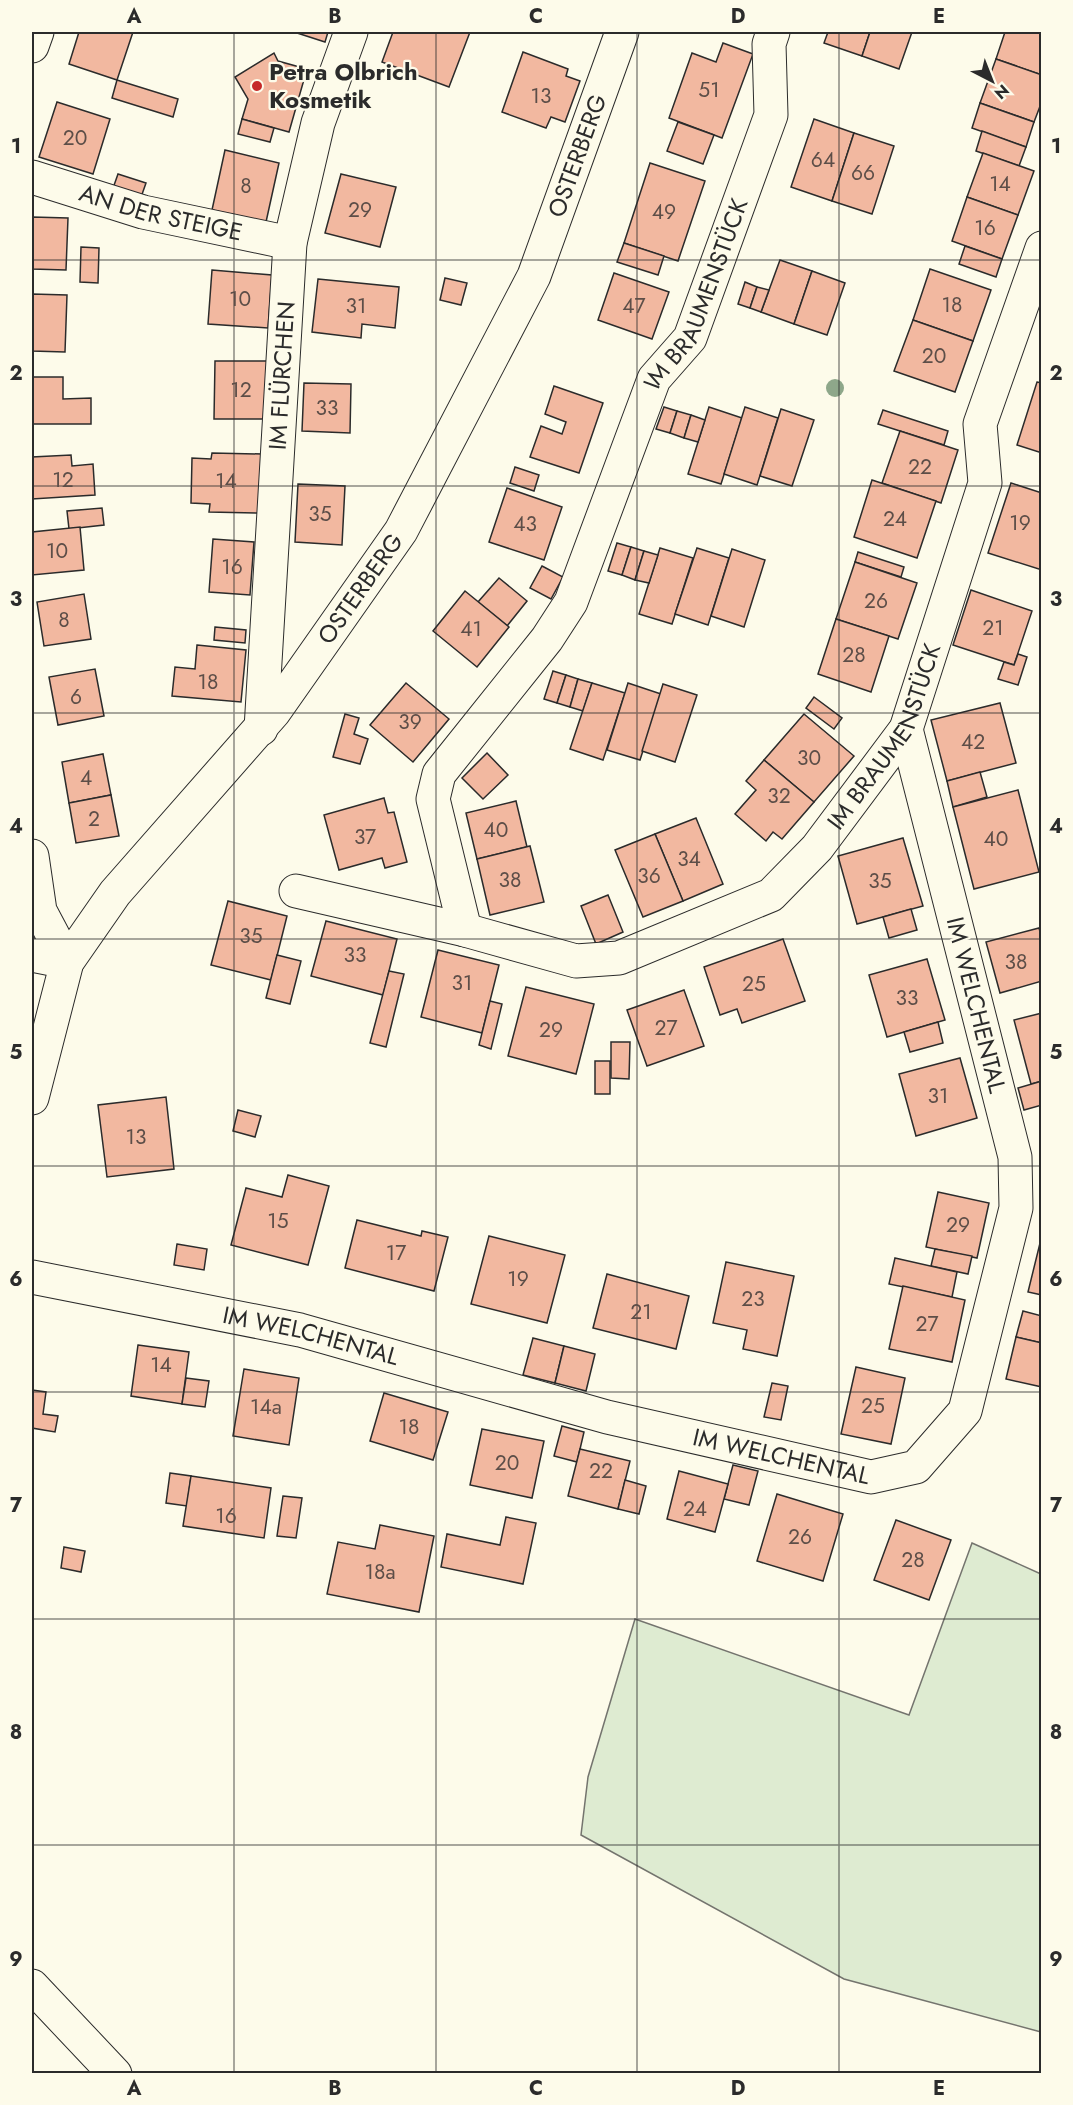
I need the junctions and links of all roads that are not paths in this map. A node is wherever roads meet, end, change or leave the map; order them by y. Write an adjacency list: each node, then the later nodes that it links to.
1 (37, 32): 5 (street)
2 (351, 32): 7 (street, IM FLÜRCHEN)
3 (622, 32): 9 (street, OSTERBERG)
4 (773, 32): 13 (street, IM BRAUMENSTÜCK)
5 (32, 46)
6 (32, 177): 7 (street, AN DER STEIGE)
7 (290, 243): 9 (street, IM FLÜRCHEN)
8 (1041, 248): 10 (street, IM BRAUMENSTÜCK)
9 (261, 729): 15 (street, OSTERBERG)
10 (906, 729): 13 (street, IM BRAUMENSTÜCK); 17 (street, IM WELCHENTAL)
11 (32, 856): 15 (street)
12 (296, 891): 13 (street, IM BRAUMENSTÜCK)
13 (465, 930)
14 (32, 955): 15 (street)
15 (67, 962): 16 (street, OSTERBERG)
16 (32, 1098)
17 (32, 1277)
18 (32, 1994): 19 (street)
19 (115, 2073)

